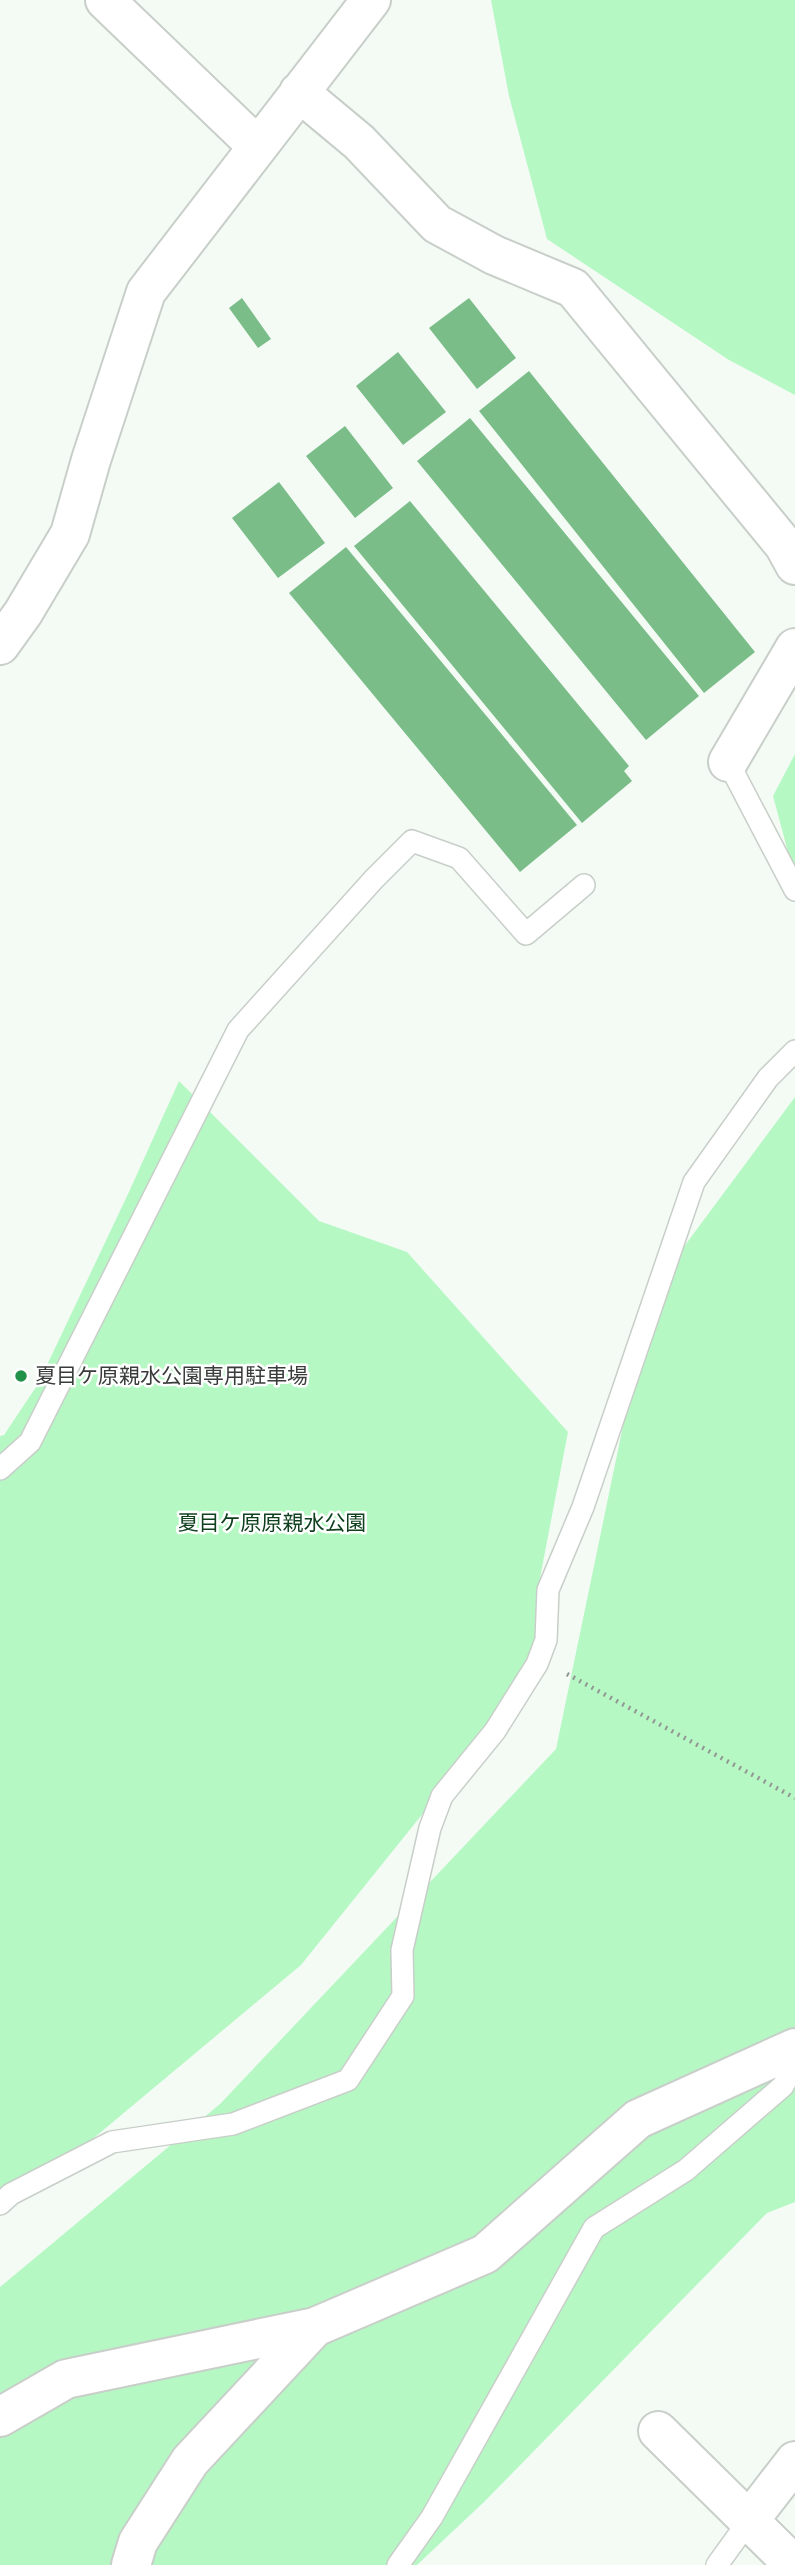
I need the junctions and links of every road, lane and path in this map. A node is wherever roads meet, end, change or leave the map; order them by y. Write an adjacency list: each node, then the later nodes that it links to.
1 (105, 0): 4 (street)
2 (371, 0): 3 (street)
3 (299, 92): 4 (street); 5 (street)
4 (257, 146): 6 (street)
5 (795, 565)
6 (0, 645)
7 (795, 648): 8 (street)
8 (728, 762): 10 (lane)
9 (584, 885): 12 (lane)
10 (795, 890)
11 (795, 1051): 17 (lane)
12 (0, 1469)
13 (559, 1670): 14 (path)
14 (795, 1798)
15 (795, 2048): 18 (street)
16 (795, 2063): 24 (lane)
17 (0, 2204)
18 (315, 2327): 19 (street); 23 (street)
19 (0, 2417)
20 (658, 2431): 22 (street)
21 (795, 2461): 22 (street)
22 (748, 2522): 25 (lane); 26 (street)
23 (131, 2565)
24 (398, 2565)
25 (717, 2565)
26 (794, 2565)

